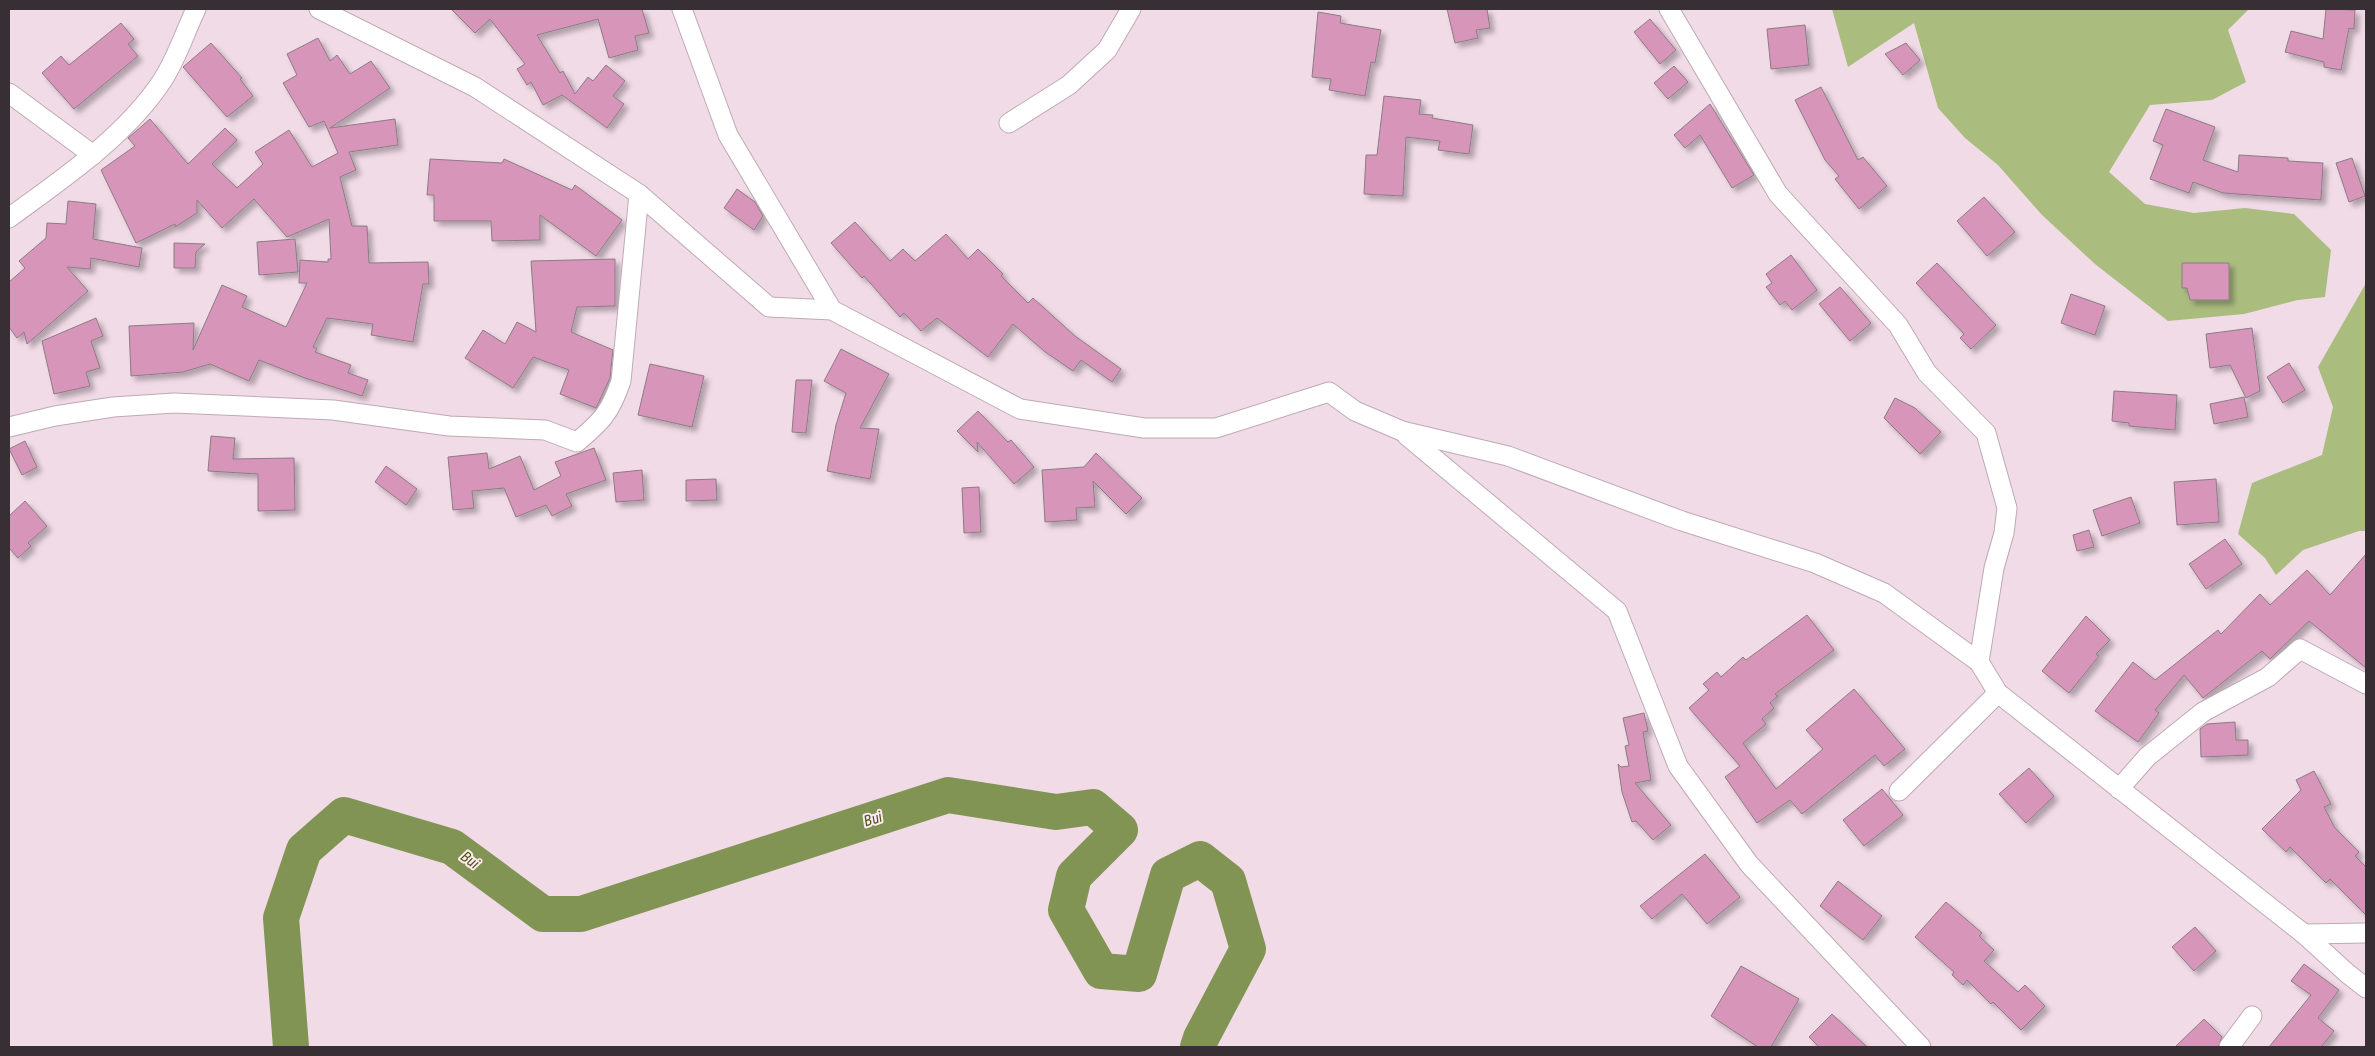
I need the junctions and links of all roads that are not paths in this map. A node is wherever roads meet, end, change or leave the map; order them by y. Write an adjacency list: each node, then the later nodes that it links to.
1 (196, 9): 8 (street)
2 (319, 9): 9 (street)
3 (682, 9): 11 (street)
4 (1131, 9): 7 (street)
5 (1669, 9): 14 (street)
6 (9, 93): 8 (street)
7 (1009, 123)
8 (93, 155): 10 (street)
9 (639, 194): 11 (street); 12 (street)
10 (9, 218)
11 (832, 310): 13 (street)
12 (9, 427)
13 (1402, 431): 14 (street); 23 (street)
14 (1979, 662): 16 (street)
15 (2366, 684): 17 (street)
16 (1998, 693): 17 (street); 18 (street)
17 (2119, 789): 20 (street)
18 (1899, 791)
19 (2366, 933): 20 (street)
20 (2304, 934): 21 (street)
21 (2366, 988)
22 (2252, 1016): 24 (street)
23 (1921, 1047)
24 (2230, 1047)

